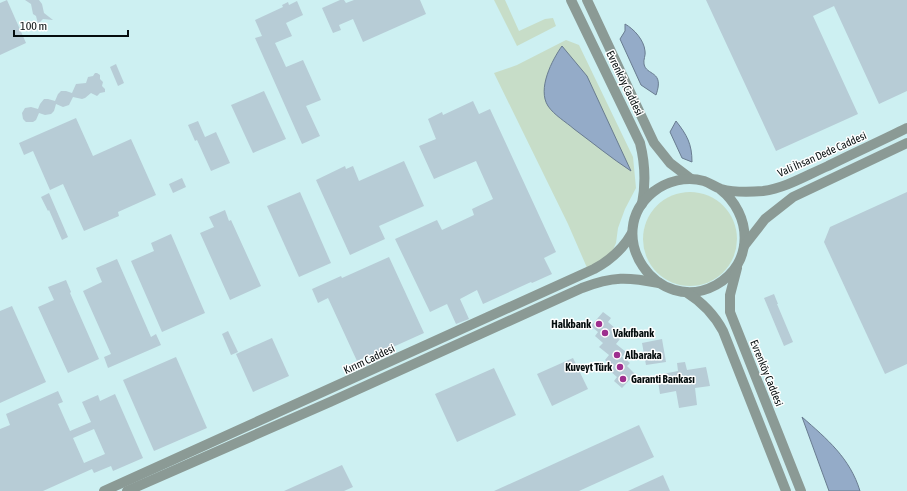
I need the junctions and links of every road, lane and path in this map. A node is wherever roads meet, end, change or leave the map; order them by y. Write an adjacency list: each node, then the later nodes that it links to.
1 (571, 0): 7 (street, Evrenköy Caddesi)
2 (587, 0): 5 (street, Evrenköy Caddesi)
3 (907, 128): 6 (street, Vali İhsan Dede Caddesi)
4 (907, 142): 9 (street)
5 (691, 179): 6 (street); 7 (street)
6 (720, 189): 9 (street)
7 (642, 204): 8 (street)
8 (632, 233): 11 (street); 13 (street, Kırım Caddesi)
9 (744, 246): 10 (street)
10 (739, 261): 12 (street); 16 (street, Evrenköy Caddesi)
11 (659, 283): 12 (street); 14 (street, Kırım Caddesi)
12 (686, 292): 15 (street)
13 (104, 491)
14 (127, 491)
15 (786, 491)
16 (801, 491)

